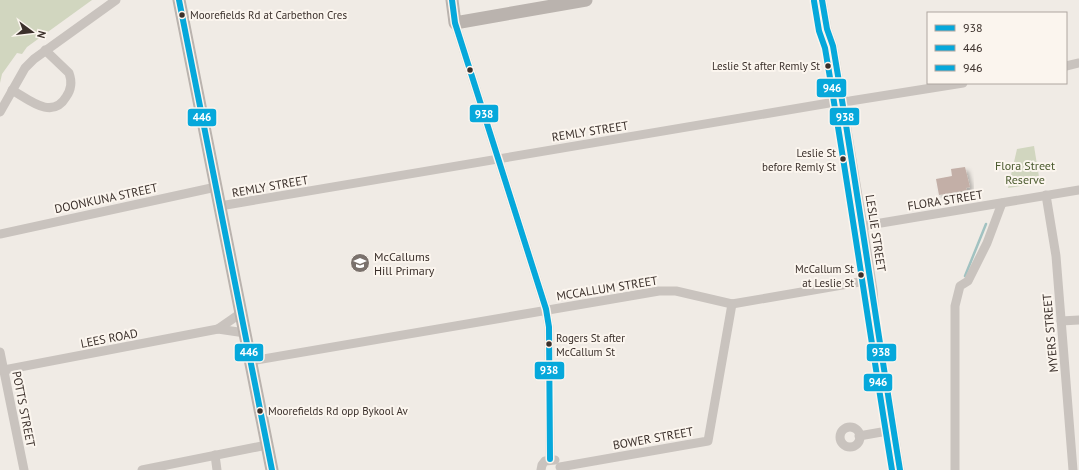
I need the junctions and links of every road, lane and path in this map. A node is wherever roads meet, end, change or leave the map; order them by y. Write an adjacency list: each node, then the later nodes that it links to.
1 (116, 0): 7 (street)
2 (179, 0): 15 (main road)
3 (452, 0): 6 (main road)
4 (586, 0): 6 (main road)
5 (822, 0): 12 (street, LESLIE STREET)
6 (455, 23): 14 (street)
7 (45, 50): 11 (street); 11 (street)
8 (1079, 63): 9 (street)
9 (1067, 66)
10 (957, 84): 12 (street, REMLY STREET)
11 (12, 90): 13 (street)
12 (842, 102): 14 (street, REMLY STREET); 20 (street, LESLIE STREET)
13 (0, 112)
14 (498, 159): 19 (street, REMLY STREET); 24 (street)
15 (216, 187): 19 (main road); 21 (street, DOONKUNA STREET)
16 (1079, 190): 17 (street, FLORA STREET)
17 (1046, 195): 18 (street, FLORA STREET); 27 (street, MYERS STREET)
18 (1002, 203): 20 (street, FLORA STREET); 45 (street)
19 (220, 206): 25 (main road)
20 (863, 226): 22 (street, LESLIE STREET)
21 (0, 234)
22 (871, 280): 23 (street, MCCALLUM STREET); 33 (street, LESLIE STREET)
23 (732, 304): 24 (street, MCCALLUM STREET); 38 (street, BOWER STREET)
24 (546, 310): 31 (street, MCCALLUM STREET); 37 (street)
25 (241, 313): 28 (street, LEES ROAD); 29 (main road)
26 (1079, 320): 27 (street)
27 (1061, 321): 46 (street, MYERS STREET)
28 (218, 329): 29 (street, LEES ROAD); 32 (street, LEES ROAD)
29 (245, 333): 31 (main road)
30 (0, 352): 32 (street, POTTS STREET)
31 (251, 361): 35 (main road)
32 (4, 370): 39 (street, POTTS STREET)
33 (893, 430): 34 (street); 44 (street, LESLIE STREET)
34 (859, 436)
35 (267, 445): 36 (street); 42 (main road)
36 (215, 455): 40 (street); 41 (street)
37 (550, 459): 38 (street); 43 (street)
38 (560, 469)
39 (24, 470)
40 (142, 470)
41 (217, 470)
42 (272, 470)
43 (542, 470)
44 (900, 470)
45 (955, 470)
46 (1073, 470)

